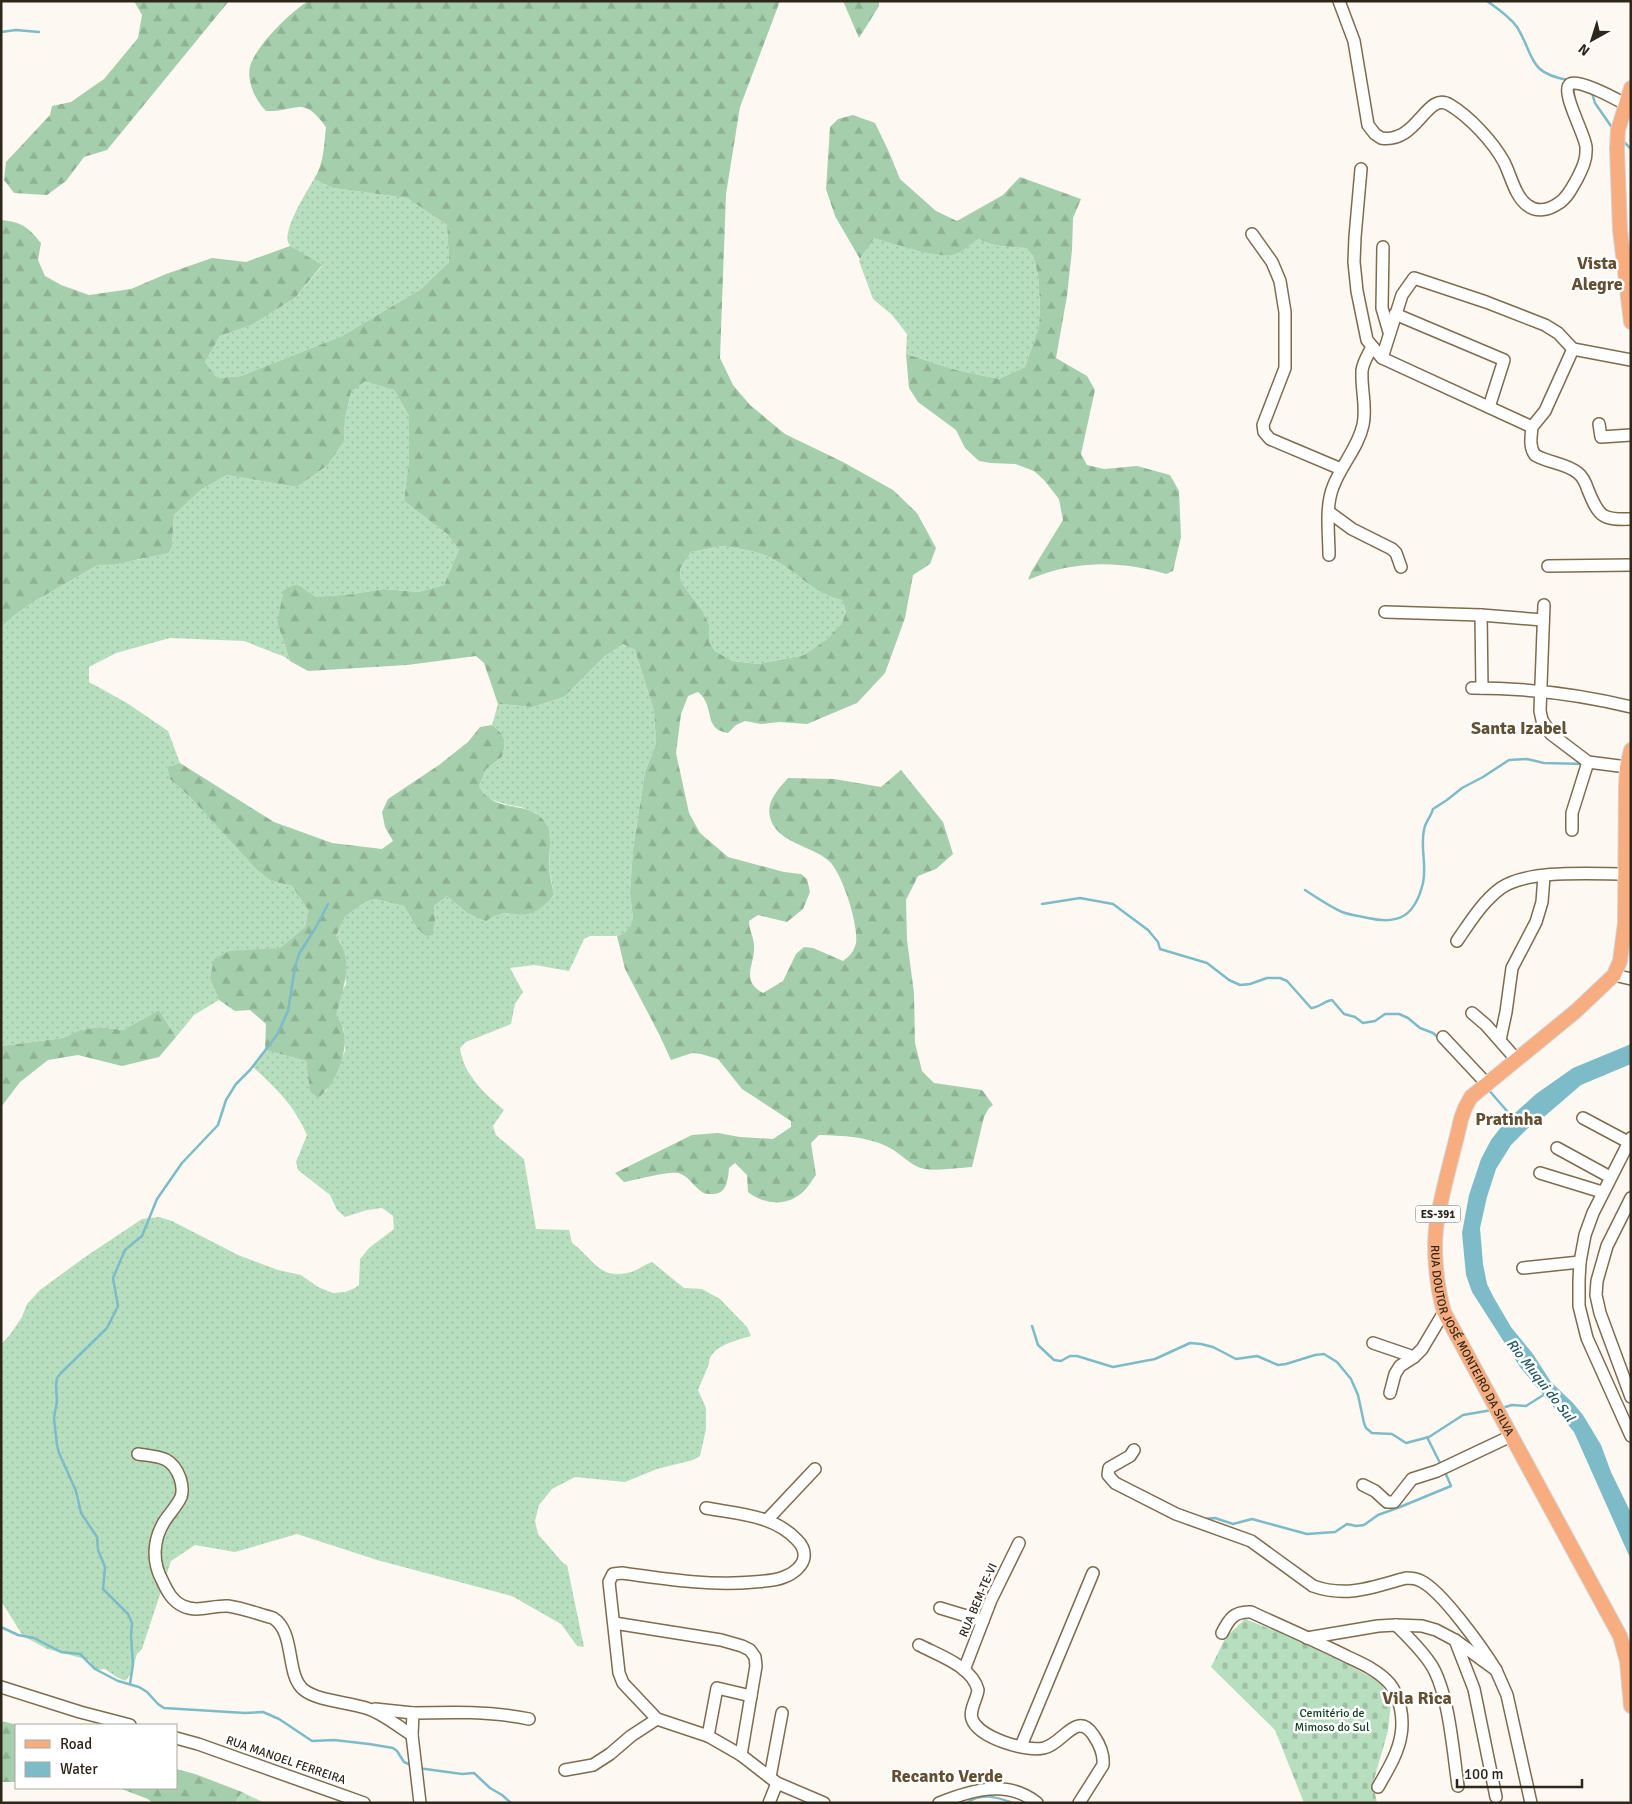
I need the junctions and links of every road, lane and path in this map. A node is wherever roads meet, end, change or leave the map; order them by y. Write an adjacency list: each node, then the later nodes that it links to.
1 (1339, 1): 2 (street)
2 (1629, 94): 7 (main road)
3 (1361, 169): 9 (street)
4 (1252, 234): 17 (street)
5 (1383, 247): 8 (street)
6 (1395, 314): 8 (street); 10 (street); 13 (street)
7 (1631, 322)
8 (1389, 332): 11 (street)
9 (1372, 347): 11 (street); 17 (street)
10 (1573, 349): 12 (street); 15 (street)
11 (1382, 358): 13 (street)
12 (1631, 360)
13 (1489, 407): 15 (street)
14 (1599, 424): 16 (street)
15 (1532, 427): 19 (street)
16 (1631, 435)
17 (1341, 469): 18 (street)
18 (1329, 512): 20 (street); 23 (street)
19 (1631, 519)
20 (1329, 556)
21 (1631, 565): 22 (street)
22 (1548, 566)
23 (1402, 567)
24 (1544, 605): 27 (street)
25 (1385, 612): 26 (street)
26 (1481, 616): 27 (street); 28 (street)
27 (1543, 620): 28 (street)
28 (1541, 692): 29 (street); 31 (street)
29 (1631, 707)
30 (1631, 750): 32 (main road, RUA DOUTOR JOSÉ MONTEIRO DA SILVA / ES-391)
31 (1588, 762): 32 (street); 33 (street)
32 (1627, 767): 34 (main road, RUA DOUTOR JOSÉ MONTEIRO DA SILVA / ES-391)
33 (1572, 830)
34 (1626, 874): 35 (street); 37 (main road, RUA DOUTOR JOSÉ MONTEIRO DA SILVA / ES-391)
35 (1544, 876): 36 (street); 41 (street)
36 (1457, 941)
37 (1614, 975): 38 (street); 42 (main road, RUA DOUTOR JOSÉ MONTEIRO DA SILVA / ES-391)
38 (1631, 979)
39 (1472, 1013): 41 (street)
40 (1443, 1037): 43 (street)
41 (1500, 1040): 42 (street)
42 (1516, 1059): 43 (main road, RUA DOUTOR JOSÉ MONTEIRO DA SILVA / ES-391)
43 (1486, 1083): 55 (main road, RUA DOUTOR JOSÉ MONTEIRO DA SILVA / ES-391)
44 (1583, 1118): 45 (street)
45 (1630, 1140): 48 (street)
46 (1557, 1148): 48 (street)
47 (1540, 1173): 49 (street)
48 (1610, 1176): 49 (street)
49 (1602, 1192): 51 (street)
50 (1631, 1198): 53 (street)
51 (1580, 1262): 52 (street); 54 (street)
52 (1524, 1268)
53 (1596, 1295): 54 (street); 59 (street)
54 (1579, 1296): 61 (street)
55 (1444, 1312): 57 (street); 60 (main road, RUA DOUTOR JOSÉ MONTEIRO DA SILVA / ES-391)
56 (1373, 1343): 57 (street)
57 (1414, 1357): 58 (street)
58 (1390, 1393)
59 (1631, 1396)
60 (1511, 1436): 65 (street); 82 (main road, RUA DOUTOR JOSÉ MONTEIRO DA SILVA / ES-391)
61 (1631, 1436)
62 (1134, 1450): 79 (street)
63 (138, 1454): 83 (street)
64 (814, 1469): 67 (street)
65 (1363, 1486)
66 (706, 1508): 67 (street)
67 (767, 1520): 72 (street)
68 (1019, 1543): 71 (street, RUA BEM-TE-VI)
69 (1093, 1573): 92 (street)
70 (940, 1608): 71 (street)
71 (983, 1621): 78 (street, RUA BEM-TE-VI)
72 (614, 1623): 81 (street); 87 (street)
73 (1396, 1625): 75 (street); 76 (street); 96 (street)
74 (1222, 1633): 75 (street)
75 (1307, 1638): 97 (street)
76 (1455, 1640): 79 (street); 98 (street)
77 (918, 1645): 78 (street)
78 (964, 1670): 92 (street)
79 (1496, 1670): 106 (street)
80 (1, 1686): 88 (street)
81 (751, 1696): 90 (street); 93 (street)
82 (1631, 1706)
83 (367, 1708): 84 (street); 89 (street)
84 (413, 1713): 86 (street); 89 (street)
85 (782, 1713): 95 (street)
86 (530, 1719)
87 (657, 1720): 90 (street); 94 (street)
88 (126, 1724)
89 (412, 1735): 100 (street)
90 (708, 1736): 93 (street)
91 (178, 1739): 99 (street, RUA MANOEL FERREIRA)
92 (1021, 1746): 105 (street)
93 (741, 1755): 95 (street)
94 (565, 1770)
95 (773, 1780): 101 (street); 102 (street)
96 (1458, 1786)
97 (1378, 1787)
98 (1496, 1797)
99 (364, 1803)
100 (420, 1803)
101 (770, 1803)
102 (824, 1803)
103 (939, 1803): 104 (street)
104 (1037, 1803)
105 (1079, 1803)
106 (1531, 1803)

